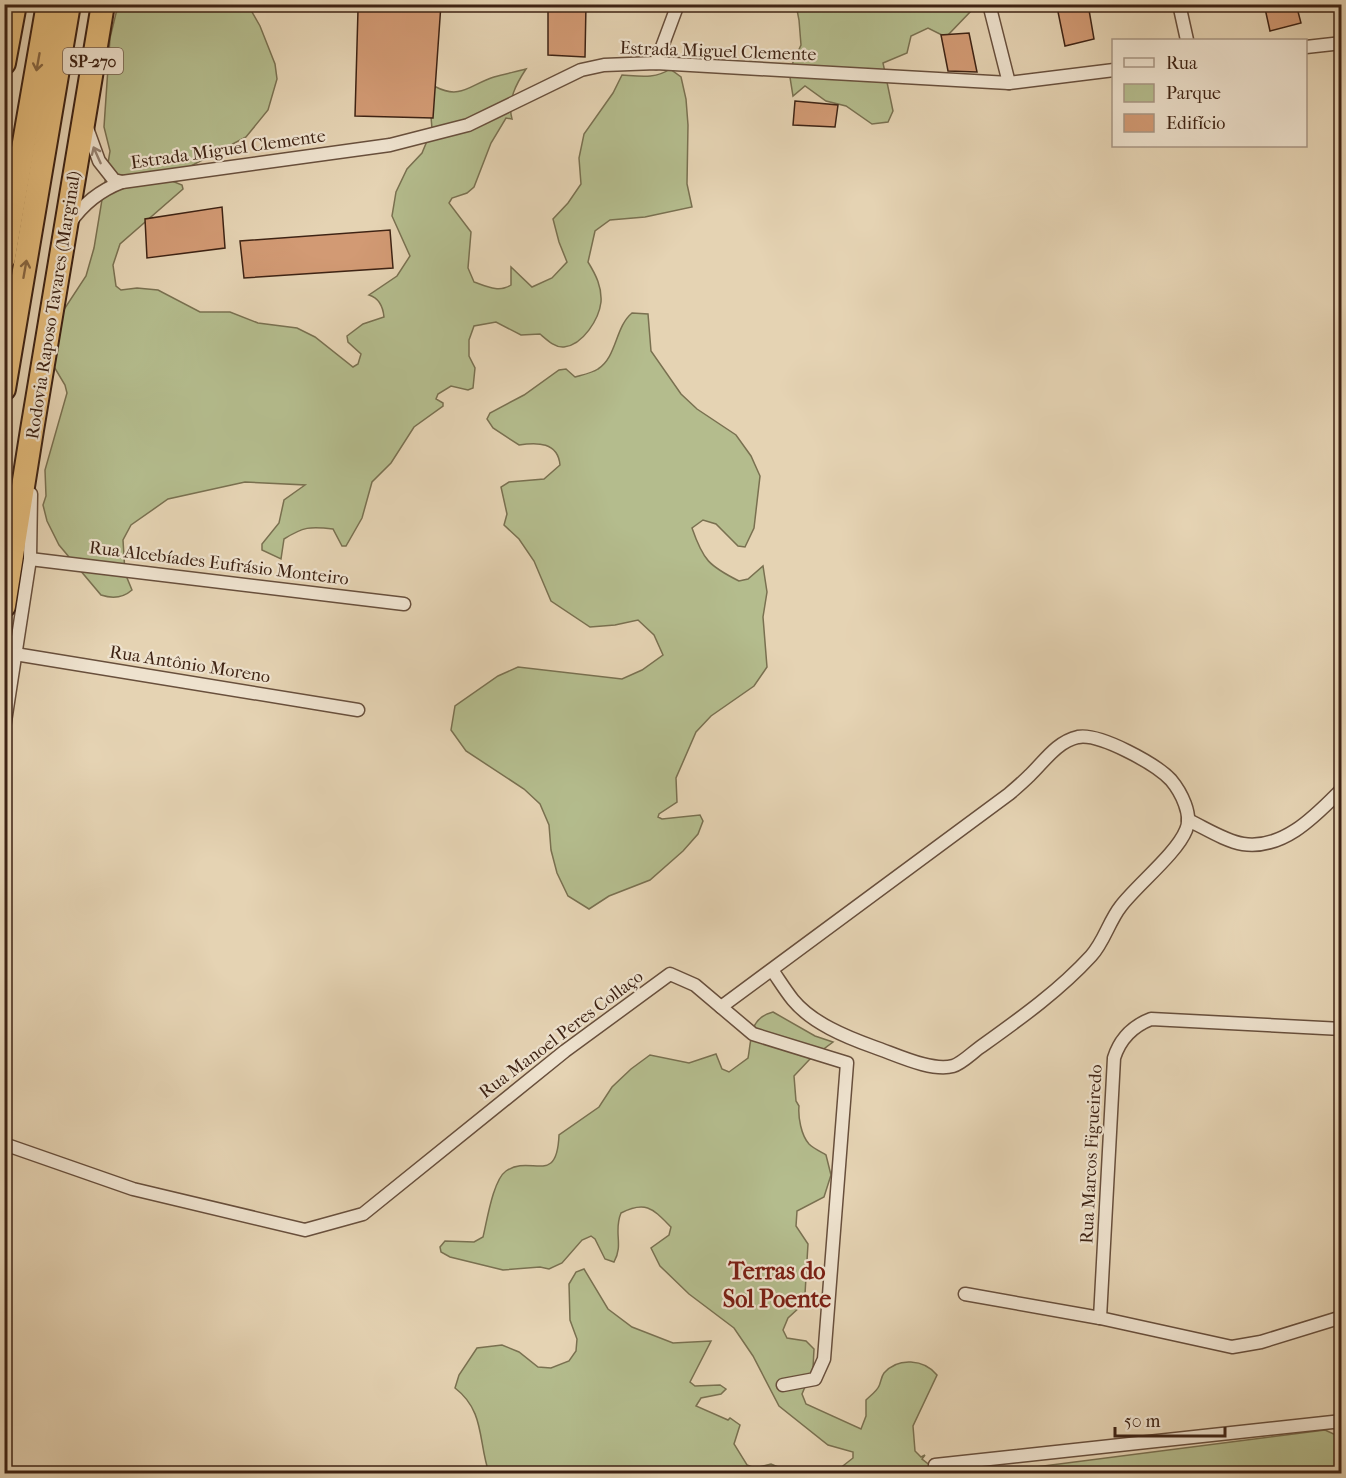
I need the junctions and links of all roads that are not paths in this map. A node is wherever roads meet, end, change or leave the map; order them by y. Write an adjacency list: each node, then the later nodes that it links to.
1 (15, 4): 11 (highway)
2 (48, 4): 18 (highway, SP-270, one-way to 18)
3 (69, 4): 19 (highway, SP-270, one-way to 3)
4 (103, 4): 15 (highway, Rodovia Raposo Tavares (Marginal) / SP-270)
5 (678, 4): 12 (street)
6 (988, 4): 14 (street)
7 (1179, 4): 8 (street)
8 (1187, 39)
9 (1341, 43): 10 (street)
10 (1307, 47)
11 (4, 63)
12 (656, 63): 14 (street, Estrada Miguel Clemente); 16 (street, Estrada Miguel Clemente)
13 (1112, 70): 14 (street, Estrada Miguel Clemente)
14 (1009, 83)
15 (84, 118): 16 (street, Estrada Miguel Clemente, one-way to 15); 17 (highway, Rodovia Raposo Tavares (Marginal) / SP-270)
16 (122, 182): 17 (street, Estrada Miguel Clemente)
17 (65, 231): 20 (highway, Rodovia Raposo Tavares (Marginal) / SP-270)
18 (4, 258)
19 (4, 389)
20 (32, 430): 21 (street); 23 (highway, Rodovia Raposo Tavares (Marginal) / SP-270)
21 (30, 559): 22 (street, Rua Alcebíades Eufrásio Monteiro); 24 (street)
22 (404, 604)
23 (4, 606)
24 (15, 654): 25 (street, Rua Antônio Moreno); 26 (street)
25 (358, 710)
26 (4, 728)
27 (1341, 789): 28 (street)
28 (1188, 820): 29 (street); 29 (street)
29 (772, 970): 30 (street)
30 (721, 1007): 32 (street, Rua Manoel Peres Collaço); 37 (street, Rua Manoel Peres Collaço)
31 (1341, 1029): 35 (street, Rua Marcos Figueiredo)
32 (4, 1144)
33 (965, 1294): 35 (street)
34 (1341, 1317): 35 (street); 36 (street)
35 (1100, 1318)
36 (1341, 1323)
37 (783, 1385)
38 (1341, 1421): 39 (street)
39 (935, 1465)

